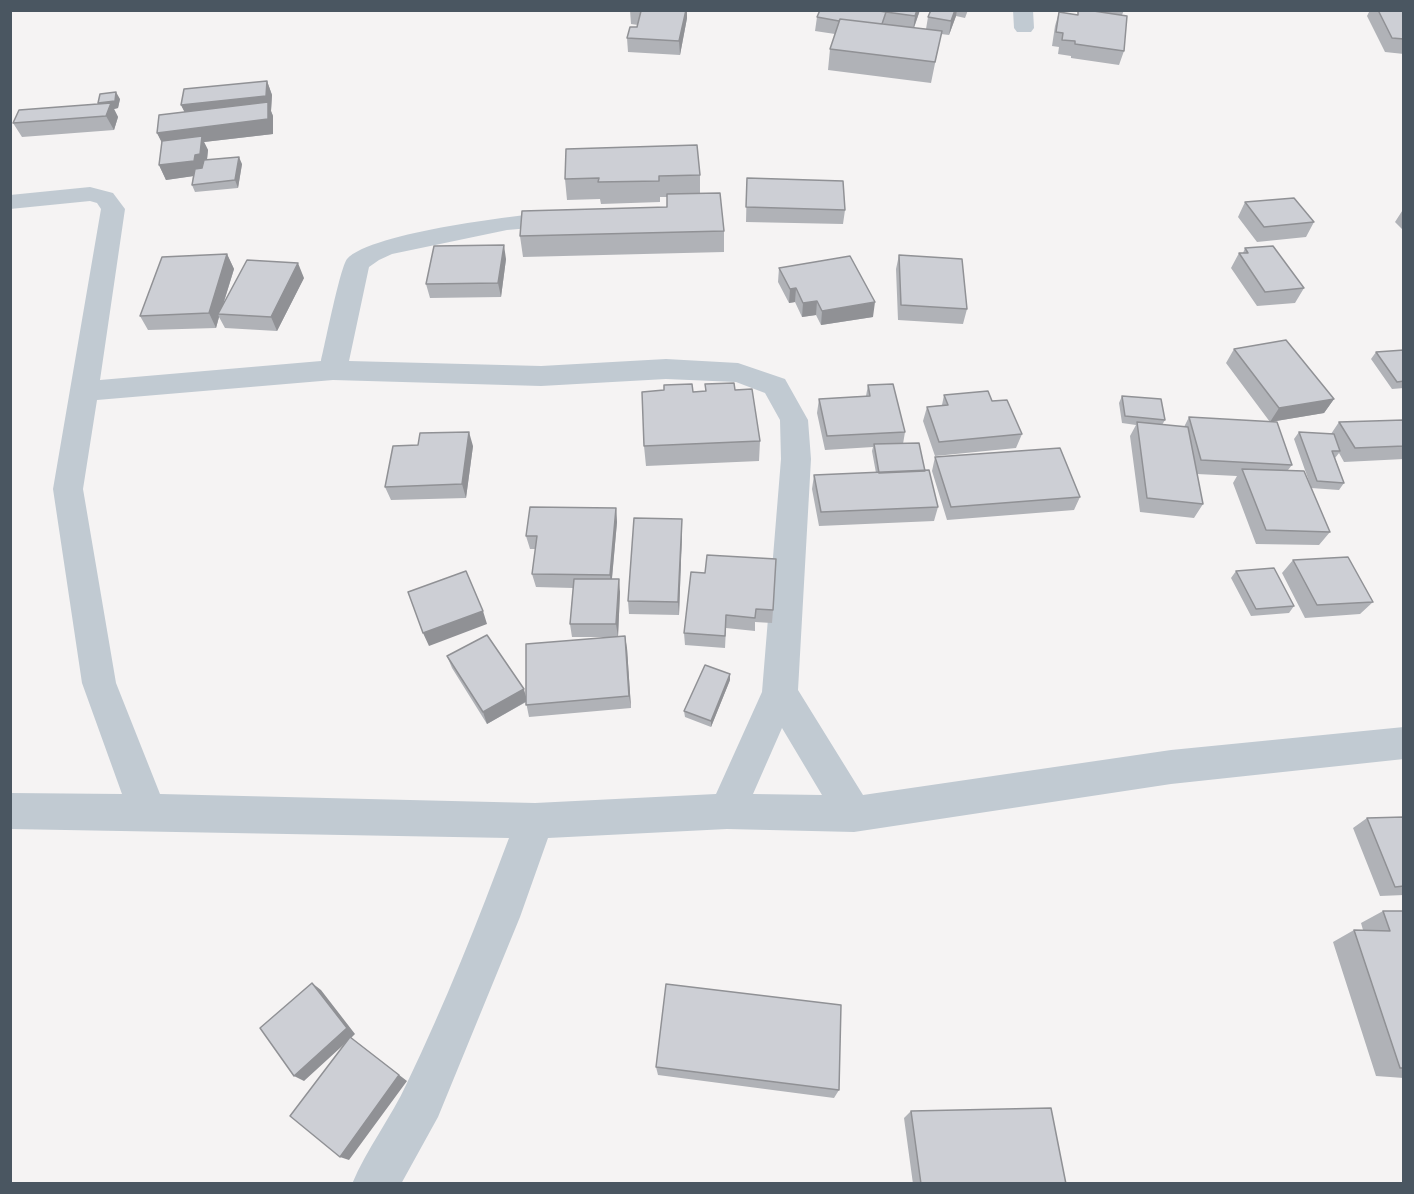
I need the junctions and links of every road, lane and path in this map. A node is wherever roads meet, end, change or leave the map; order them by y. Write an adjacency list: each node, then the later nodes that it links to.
1 (10, 201): 4 (street)
2 (587, 216): 3 (street)
3 (333, 369): 4 (street); 5 (street)
4 (85, 391): 9 (street)
5 (780, 693): 8 (street); 10 (street)
6 (1404, 743): 10 (street)
7 (10, 811): 9 (street)
8 (728, 811): 10 (street); 11 (street)
9 (148, 812): 11 (street)
10 (854, 814)
11 (535, 821): 12 (street)
12 (375, 1184)

